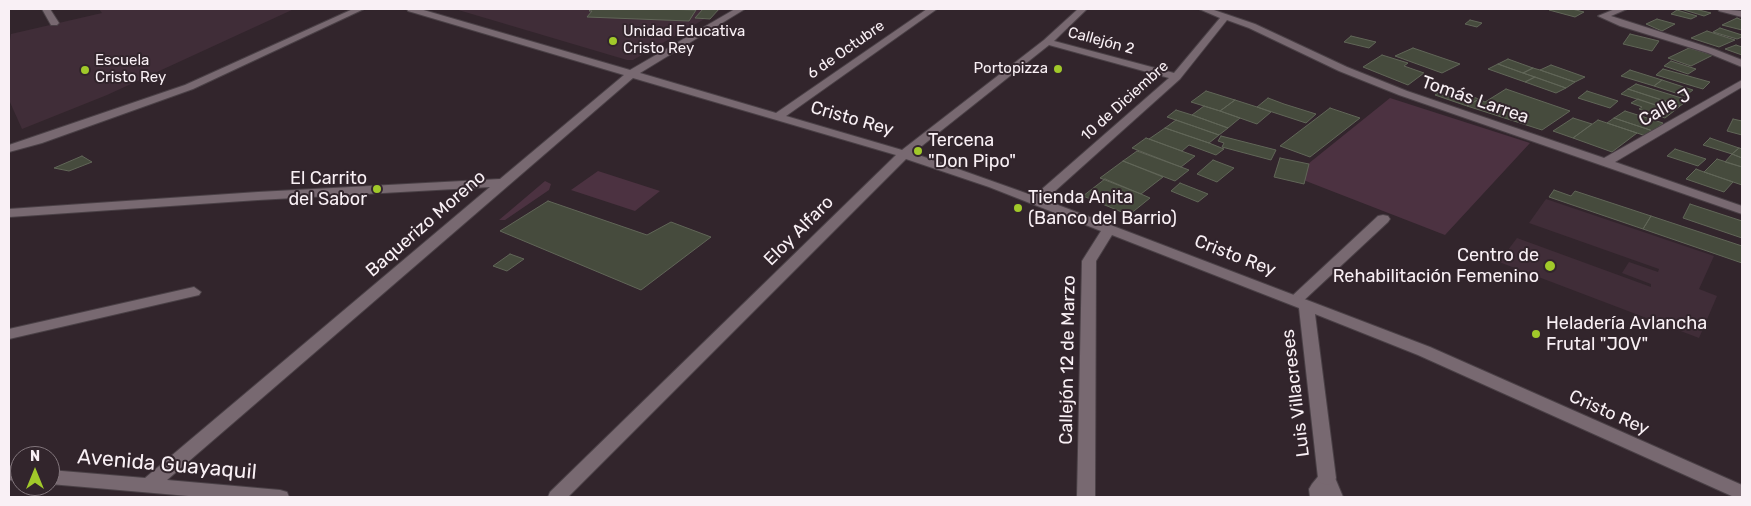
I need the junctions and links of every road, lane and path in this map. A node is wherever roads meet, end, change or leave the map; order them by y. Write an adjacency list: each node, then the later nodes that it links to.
1 (46, 9): 12 (street)
2 (360, 9): 19 (street)
3 (411, 9): 15 (street, Cristo Rey)
4 (741, 9): 15 (street, Baquerizo Moreno)
5 (933, 9): 18 (street, 6 de Octubre)
6 (1083, 9): 13 (street, Eloy Alfaro)
7 (1203, 9): 11 (street, Tomás Larrea)
8 (1623, 9): 14 (street)
9 (1722, 9): 10 (street)
10 (1742, 14)
11 (1226, 16): 16 (street, 10 de Diciembre); 21 (street, Tomás Larrea)
12 (54, 23)
13 (1047, 42): 16 (street, Callejón 2); 20 (street, Eloy Alfaro)
14 (1742, 64)
15 (631, 74): 18 (street, Cristo Rey); 22 (street, Baquerizo Moreno)
16 (1176, 76): 23 (street, 10 de Diciembre)
17 (1742, 83): 21 (street, Calle J)
18 (777, 117): 20 (street, Cristo Rey)
19 (9, 149)
20 (904, 154): 23 (street, Cristo Rey); 36 (street, Eloy Alfaro)
21 (1605, 164): 24 (street, Tomás Larrea)
22 (502, 183): 25 (street); 33 (street, Baquerizo Moreno)
23 (1037, 200): 27 (street, Cristo Rey)
24 (1742, 210)
25 (9, 213)
26 (1383, 218): 29 (street)
27 (1109, 228): 29 (street, Cristo Rey); 37 (street, Callejón 12 de Marzo)
28 (194, 292): 30 (street)
29 (1301, 302): 32 (street, Luis Villacreses); 34 (street, Cristo Rey)
30 (9, 334)
31 (60, 478): 33 (street, Avenida Guayaquil)
32 (1326, 478): 38 (street); 39 (street)
33 (148, 486): 35 (street, Avenida Guayaquil)
34 (1742, 493)
35 (280, 497)
36 (557, 497)
37 (1086, 497)
38 (1319, 497)
39 (1334, 497)

